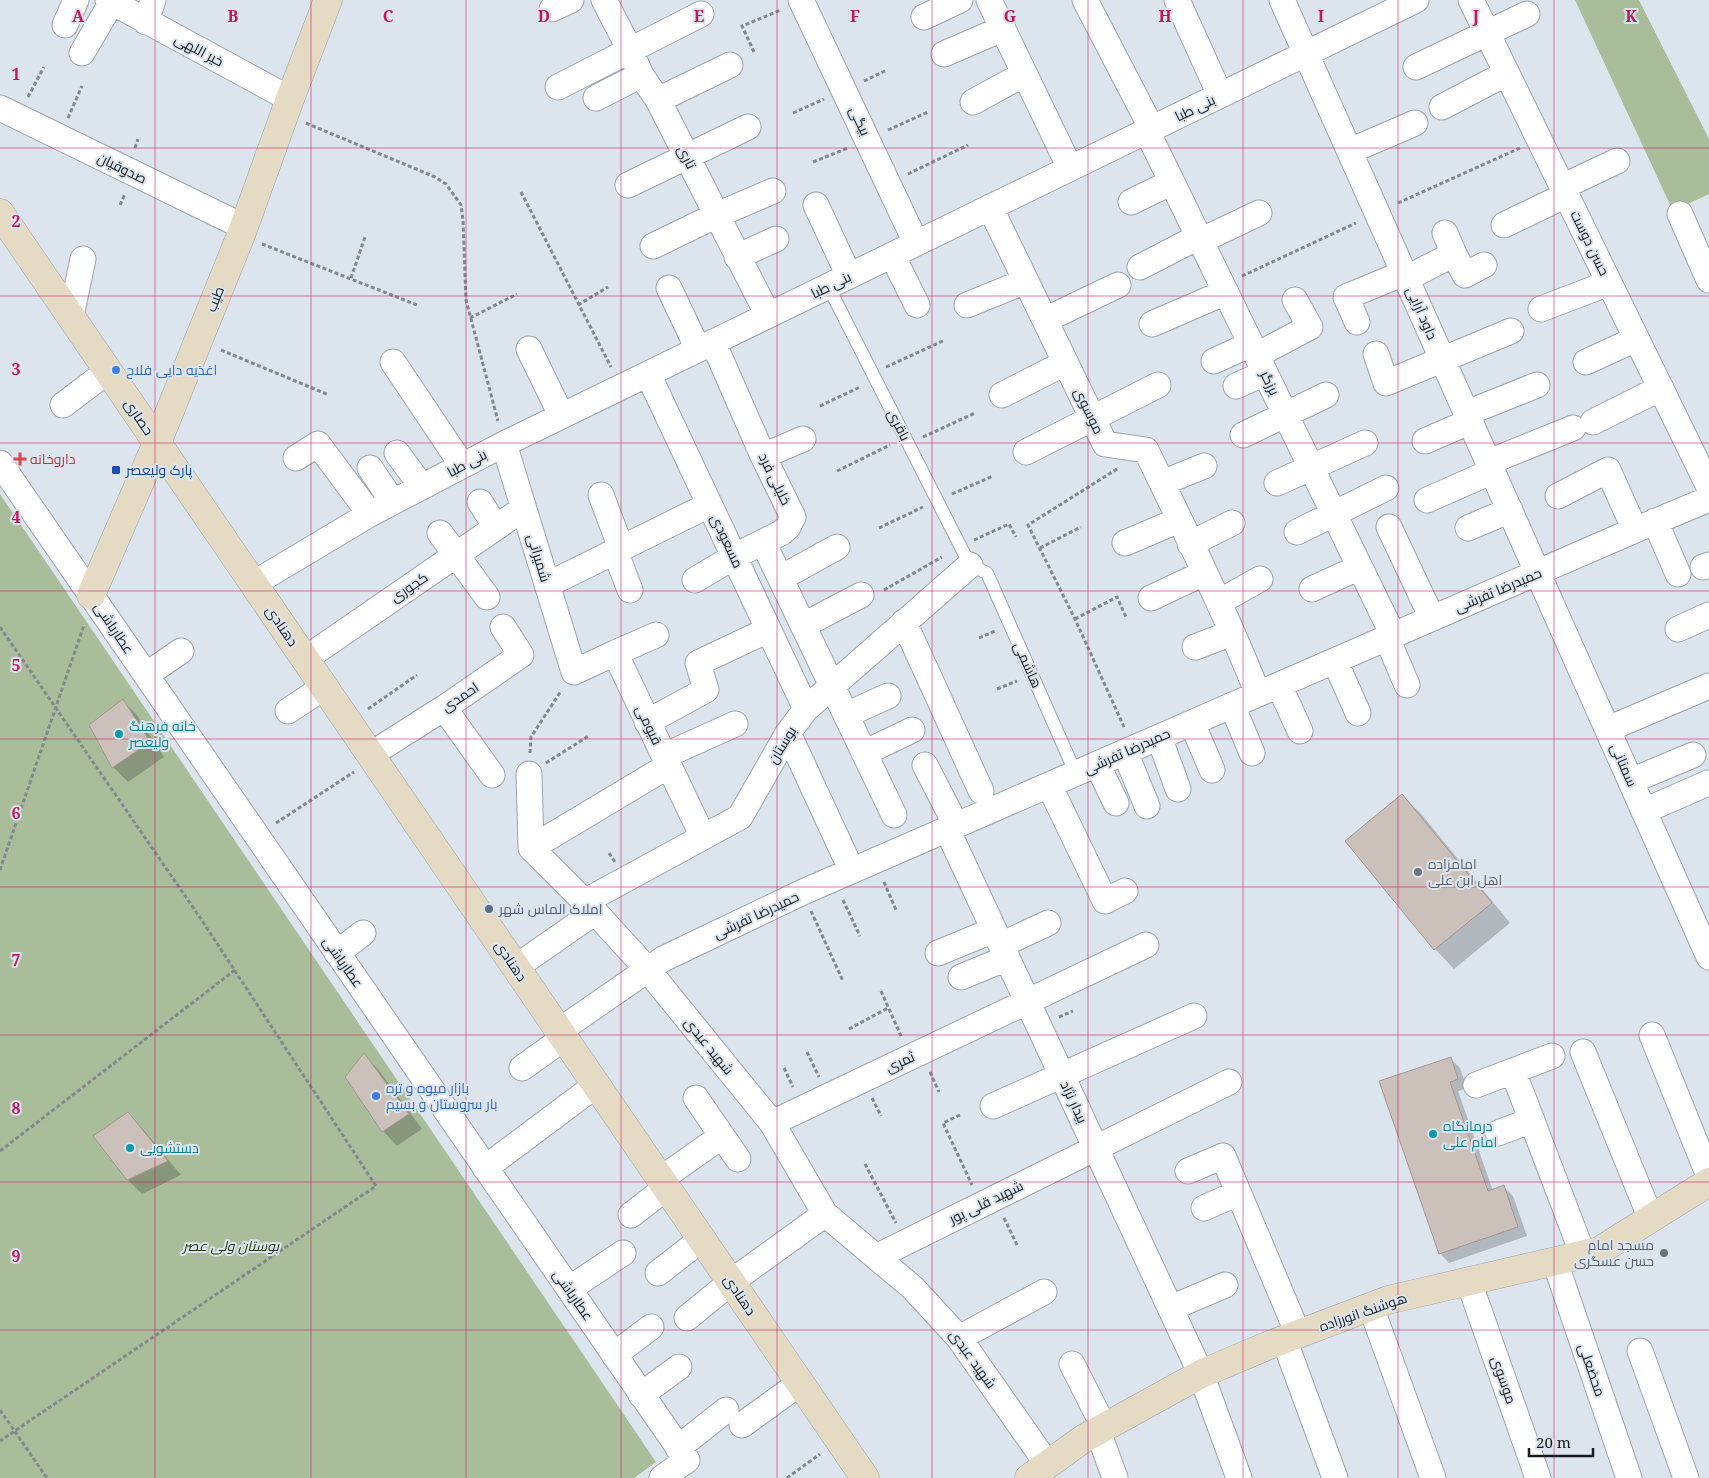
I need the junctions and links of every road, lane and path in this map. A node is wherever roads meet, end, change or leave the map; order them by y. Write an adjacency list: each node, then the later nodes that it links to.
1 (76, 0): 17 (street)
2 (328, 0): 38 (main road, طیب)
3 (604, 0): 20 (street, تاری)
4 (803, 0): 21 (path); 33 (street, بیگی)
5 (960, 0): 16 (street)
6 (988, 0): 18 (street)
7 (1085, 0): 45 (street, برزگر)
8 (1177, 0): 34 (street)
9 (1282, 0): 23 (street, داود آرایی)
10 (1416, 0): 23 (street, بنی طبا)
11 (1471, 0): 19 (street, حسن دوست)
12 (110, 1): 13 (street, خیر اللهی); 22 (street)
13 (150, 11): 38 (street, خیر اللهی)
14 (701, 14): 20 (street)
15 (1527, 14): 19 (street)
16 (924, 17)
17 (65, 25)
18 (1002, 29): 24 (street); 29 (street)
19 (1486, 32): 27 (street); 28 (street, حسن دوست)
20 (630, 50): 30 (street, تاری); 32 (street)
21 (754, 52)
22 (82, 53)
23 (1307, 53): 34 (street, بنی طبا); 50 (street, داود آرایی)
24 (944, 54)
25 (730, 65): 36 (street)
26 (44, 66): 40 (path)
27 (1416, 67)
28 (1506, 73): 39 (street); 48 (street, حسن دوست)
29 (1024, 74): 37 (street); 54 (street)
30 (641, 75): 35 (street); 36 (street, تاری)
31 (82, 86): 46 (path)
32 (558, 87)
33 (845, 90): 42 (path); 47 (street, بیگی)
34 (1220, 95): 45 (street, بنی طبا)
35 (596, 98)
36 (658, 100): 51 (street, تاری)
37 (973, 102)
38 (287, 106): 70 (main road, طیب); 100 (path)
39 (1442, 107)
40 (9, 112): 46 (street, صدوقیان)
41 (928, 112): 47 (path)
42 (793, 113)
43 (1415, 123): 50 (street)
44 (748, 127): 51 (street)
45 (1149, 130): 54 (street, بنی طبا); 55 (street, برزگر)
46 (60, 137): 70 (street, صدوقیان)
47 (868, 139): 52 (path); 56 (street, بیگی)
48 (1539, 139): 59 (street, حسن دوست); 66 (path)
49 (968, 145): 56 (path)
50 (1350, 151): 66 (street, داود آرایی)
51 (688, 157): 57 (street); 68 (street, تاری)
52 (813, 162)
53 (1617, 162): 59 (street)
54 (1070, 168): 63 (street, بنی طبا)
55 (1172, 182): 61 (street); 73 (street, برزگر)
56 (888, 184): 74 (street, بیگی)
57 (628, 185)
58 (773, 191): 68 (street)
59 (1564, 191): 69 (street); 86 (street, حسن دوست)
60 (521, 192): 94 (path)
61 (1131, 202)
62 (816, 205): 84 (street)
63 (990, 207): 74 (street, بنی طبا); 85 (street, موسوی)
64 (0, 213): 99 (main road, حصاری)
65 (1260, 213): 73 (street)
66 (1378, 213): 81 (street, داود آرایی); 90 (path)
67 (1680, 214): 83 (street)
68 (717, 215): 75 (street); 77 (street, تاری)
69 (1504, 225)
70 (242, 231): 82 (path); 107 (main road, طیب)
71 (365, 237): 82 (path)
72 (776, 239): 77 (street)
73 (1199, 239): 80 (street); 90 (street, برزگر)
74 (916, 243): 76 (street, بنی طبا)
75 (653, 246)
76 (892, 255): 84 (street, بنی طبا); 95 (street)
77 (737, 257): 98 (street, تاری)
78 (83, 259): 99 (street)
79 (1484, 265): 81 (street)
80 (1140, 267)
81 (1406, 275): 102 (street); 112 (street, داود آرایی)
82 (351, 278): 93 (path)
83 (1709, 280)
84 (839, 281): 98 (street, بنی طبا); 119 (lane, باقری)
85 (1026, 281): 96 (street); 101 (street, موسوی)
86 (1609, 283): 97 (street); 105 (street, حسن دوست)
87 (1118, 285): 101 (street)
88 (608, 287): 94 (path)
89 (669, 288): 108 (street, خلیلی فرد)
90 (1224, 289): 103 (street); 111 (street, برزگر)
91 (517, 294): 100 (path)
92 (1295, 300): 111 (street)
93 (418, 305)
94 (578, 305): 121 (path)
95 (917, 305)
96 (967, 305)
97 (1541, 309)
98 (768, 315): 108 (street, بنی طبا)
99 (71, 316): 117 (main road, حصاری)
100 (470, 318): 141 (path)
101 (1045, 320): 116 (street, موسوی)
102 (1356, 322)
103 (1152, 324)
104 (1511, 331): 112 (street)
105 (1636, 338): 115 (street); 124 (street, حسن دوست)
106 (945, 340): 119 (path)
107 (198, 341): 125 (path); 139 (main road, طیب)
108 (706, 345): 118 (street, بنی طبا); 145 (street, خلیلی فرد)
109 (529, 349): 132 (street)
110 (1376, 354): 112 (street)
111 (1258, 358): 113 (street); 123 (street); 131 (street, برزگر)
112 (1443, 360): 133 (street, داود آرایی)
113 (1214, 361)
114 (393, 362): 148 (street)
115 (1586, 362)
116 (1065, 363): 126 (street); 134 (street, موسوی)
117 (108, 372): 128 (street); 139 (main road, حصاری)
118 (648, 374): 121 (street, بنی طبا); 167 (street, مسعودی)
119 (874, 376): 129 (path); 137 (lane, باقری)
120 (1537, 385): 133 (street)
121 (621, 386): 132 (street, بنی طبا)
122 (1158, 386): 134 (street)
123 (1236, 386)
124 (1661, 388): 150 (street); 158 (street, حسن دوست)
125 (329, 395)
126 (1002, 395)
127 (1326, 395): 131 (street)
128 (63, 405)
129 (820, 406)
130 (974, 412): 137 (path)
131 (1285, 414): 135 (street); 152 (street, برزگر)
132 (562, 415): 141 (street, بنی طبا)
133 (1469, 417): 138 (street); 150 (street, داود آرایی)
134 (1092, 418): 142 (street, موسوی); 143 (street)
135 (1243, 435)
136 (803, 439): 145 (street)
137 (907, 440): 153 (path); 163 (lane, باقری)
138 (1425, 441)
139 (157, 443): 197 (main road, دهنادی); 202 (main road, طیب)
140 (1365, 443): 152 (street)
141 (504, 444): 148 (street, بنی طبا); 198 (street, شمیرانی)
142 (1146, 450): 155 (street); 185 (path)
143 (1026, 452)
144 (398, 453): 157 (street)
145 (763, 456): 181 (street, خلیلی فرد)
146 (296, 458): 170 (street)
147 (0, 463): 202 (street, عطارباشی)
148 (462, 465): 157 (street, بنی طبا)
149 (1204, 466): 155 (street)
150 (1491, 466): 164 (street); 168 (street, داود آرایی)
151 (370, 468): 165 (street)
152 (1312, 468): 156 (street); 169 (street, برزگر)
153 (837, 471)
154 (993, 476): 163 (path)
155 (1162, 483): 171 (street)
156 (1276, 483)
157 (422, 487): 165 (street, بنی طبا)
158 (1709, 487)
159 (1386, 488): 169 (street)
160 (601, 495): 186 (street)
161 (1558, 496): 173 (street)
162 (1709, 499): 173 (street, حمیدرضا تفرشی)
163 (937, 500): 176 (path); 189 (lane, باقری)
164 (1427, 500)
165 (393, 502): 170 (street, بنی طبا)
166 (480, 502): 187 (street, کجوری)
167 (710, 505): 186 (street); 188 (street, مسعودی)
168 (1510, 510): 177 (street); 192 (street, داود آرایی)
169 (1334, 513): 178 (street); 190 (street, برزگر)
170 (370, 514): 197 (street, بنی طبا)
171 (1179, 520): 182 (street); 183 (street)
172 (1232, 523): 183 (street)
173 (1645, 525): 192 (street, حمیدرضا تفرشی); 193 (street)
174 (1081, 527): 185 (path)
175 (1389, 527): 208 (street)
176 (879, 528)
177 (1468, 528)
178 (1297, 532)
179 (440, 533): 187 (street)
180 (1016, 537): 189 (path)
181 (763, 542): 188 (street); 194 (street)
182 (1125, 544)
183 (1190, 544): 191 (street)
184 (837, 547): 194 (street)
185 (1040, 548): 209 (path)
186 (618, 549): 198 (street); 200 (street)
187 (456, 555): 203 (street); 222 (street, کجوری)
188 (734, 556): 196 (street); 214 (street, مسعودی)
189 (965, 556): 201 (path); 210 (street, بوستان); 257 (lane, هاشمی)
190 (1360, 568): 199 (street); 218 (street, برزگر)
191 (1204, 573): 204 (street); 205 (street)
192 (1539, 573): 208 (street, حمیدرضا تفرشی); 244 (street, سمنانی)
193 (1678, 574)
194 (781, 578): 211 (street)
195 (1260, 579): 205 (street)
196 (695, 580)
197 (253, 584): 222 (main road, دهنادی)
198 (547, 585): 224 (street, شمیرانی)
199 (1312, 589)
200 (630, 590)
201 (872, 592): 211 (street)
202 (92, 597): 225 (street, عطارباشی); 234 (path)
203 (487, 597)
204 (1151, 598)
205 (1219, 602): 216 (street)
206 (1709, 615): 215 (street)
207 (1126, 617): 209 (path)
208 (1432, 618): 218 (street, حمیدرضا تفرشی)
209 (1075, 619): 250 (path)
210 (904, 622): 227 (street, بوستان); 265 (street)
211 (804, 625): 227 (street)
212 (503, 627): 235 (street, احمدی)
213 (0, 628): 234 (path)
214 (768, 630): 236 (street, مسعودی); 240 (street)
215 (1678, 630)
216 (1232, 633): 219 (street); 231 (street)
217 (656, 635): 221 (street)
218 (1390, 636): 223 (street, حمیدرضا تفرشی); 228 (street, برزگر)
219 (1194, 647)
220 (181, 651): 225 (street)
221 (615, 653): 224 (street); 240 (street, قیومی)
222 (304, 659): 230 (main road, دهنادی)
223 (1335, 660): 231 (street, حمیدرضا تفرشی); 238 (street)
224 (574, 672): 259 (path)
225 (146, 675): 271 (street, عطارباشی)
226 (416, 675): 242 (path)
227 (832, 685): 236 (street, بوستان); 239 (street)
228 (1407, 685)
229 (1709, 686): 244 (street)
230 (324, 687): 237 (street); 242 (main road, دهنادی)
231 (1268, 689): 233 (street, حمیدرضا تفرشی); 246 (street)
232 (888, 696): 239 (street)
233 (1232, 705): 241 (street, حمیدرضا تفرشی); 252 (street)
234 (56, 708): 275 (path); 292 (path)
235 (444, 708): 254 (street, احمدی); 260 (street)
236 (806, 709): 247 (street, بوستان)
237 (288, 711)
238 (1358, 713)
239 (846, 715): 251 (street)
240 (647, 722): 255 (street, قیومی)
241 (1192, 722): 249 (street, حمیدرضا تفرشی); 258 (street)
242 (348, 723): 254 (main road, دهنادی)
243 (735, 724): 255 (street)
244 (1608, 729): 261 (street, سمنانی)
245 (912, 730): 251 (street)
246 (1300, 731)
247 (788, 733): 272 (street, بوستان); 276 (street)
248 (590, 735): 259 (path)
249 (1159, 737): 250 (street, حمیدرضا تفرشی); 264 (street)
250 (1129, 750): 257 (street, حمیدرضا تفرشی); 267 (street)
251 (864, 753): 269 (street)
252 (1252, 753)
253 (1694, 755): 261 (street)
254 (372, 757): 271 (path); 290 (main road, دهنادی)
255 (666, 761): 272 (street, قیومی); 273 (street)
256 (925, 765): 270 (street, بیدار نژاد)
257 (1087, 769): 263 (street, حمیدرضا تفرشی); 266 (street)
258 (1212, 770)
259 (529, 774): 273 (street)
260 (492, 775)
261 (1631, 781): 268 (street, سمنانی)
262 (1708, 783): 268 (street)
263 (1049, 785): 270 (street, حمیدرضا تفرشی); 277 (street)
264 (1178, 789)
265 (981, 791)
266 (1116, 803)
267 (1147, 806)
268 (1644, 811): 282 (street, سمنانی)
269 (894, 815)
270 (952, 827): 274 (street, حمیدرضا تفرشی); 285 (street, بیدار نژاد)
271 (256, 835): 287 (street, عطارباشی)
272 (703, 837): 279 (street, بوستان)
273 (531, 848): 279 (street)
274 (875, 861): 276 (street, حمیدرضا تفرشی); 280 (path)
275 (0, 870)
276 (842, 875): 278 (street, حمیدرضا تفرشی); 284 (path)
277 (1125, 891)
278 (803, 892): 291 (street, حمیدرضا تفرشی); 294 (path)
279 (589, 907): 290 (street, بوستان); 291 (street)
280 (896, 910)
281 (1048, 923): 285 (street)
282 (1703, 928): 289 (street, سمنانی)
283 (363, 933): 287 (street)
284 (860, 936)
285 (1001, 944): 288 (street); 293 (street); 296 (street, بیدار نژاد)
286 (1146, 945): 296 (street, ثمری)
287 (337, 953): 322 (street, عطارباشی)
288 (938, 953)
289 (1709, 957)
290 (516, 967): 301 (main road, دهنادی)
291 (647, 969): 301 (street, حمیدرضا تفرشی); 315 (street, شهید عبدی)
292 (234, 970): 319 (path); 361 (path)
293 (962, 977)
294 (843, 981)
295 (881, 991): 297 (path)
296 (1028, 1001): 304 (street, ثمری); 307 (street, بیدار نژاد)
297 (888, 1008): 299 (path); 304 (path)
298 (1194, 1016): 307 (street)
299 (849, 1030)
300 (1652, 1034): 324 (street)
301 (562, 1035): 305 (street, حمیدرضا تفرشی); 309 (main road, دهنادی)
302 (1583, 1052): 332 (street)
303 (1552, 1056): 306 (street)
304 (910, 1058): 315 (street, ثمری)
305 (522, 1068)
306 (1513, 1071): 310 (street); 314 (street)
307 (1062, 1074): 312 (street); 318 (street, بیدار نژاد)
308 (1228, 1082): 318 (street, شهید قلی پور)
309 (596, 1085): 322 (street); 326 (main road, دهنادی)
310 (1476, 1085)
311 (696, 1098): 317 (street)
312 (993, 1106)
313 (960, 1115): 328 (path)
314 (1532, 1120): 316 (street); 337 (street)
315 (772, 1124): 330 (street, شهید عبدی)
316 (1498, 1133)
317 (722, 1136): 320 (street); 326 (street)
318 (1096, 1148): 328 (street, شهید قلی پور); 347 (street, بیدار نژاد)
319 (0, 1152)
320 (738, 1159)
321 (865, 1164): 334 (path)
322 (485, 1168): 344 (street, عطارباشی)
323 (1188, 1171): 327 (street)
324 (1709, 1176)
325 (1709, 1182): 332 (main road, هوشنگ انورزاده)
326 (664, 1184): 331 (street); 333 (main road, دهنادی)
327 (1238, 1193): 329 (street); 350 (street)
328 (988, 1201): 334 (street, شهید قلی پور); 335 (path)
329 (1204, 1208)
330 (825, 1214): 338 (street, شهید عبدی); 341 (street)
331 (631, 1215)
332 (1651, 1219): 337 (main road, هوشنگ انورزاده)
333 (702, 1239): 340 (street); 341 (main road, دهنادی)
334 (905, 1242): 338 (street, شهید قلی پور)
335 (1018, 1247)
336 (622, 1253): 344 (street)
337 (1583, 1255): 339 (main road, هوشنگ انورزاده)
338 (881, 1261): 351 (street, شهید عبدی)
339 (1555, 1262): 342 (main road, هوشنگ انورزاده); 375 (street, محضعلی)
340 (658, 1272)
341 (731, 1282): 348 (street); 357 (main road, دهنادی)
342 (1469, 1282): 346 (main road, هوشنگ انورزاده); 374 (street, موسوی)
343 (1225, 1285): 347 (street)
344 (569, 1289): 353 (street, عطارباشی)
345 (1044, 1292): 351 (street)
346 (1371, 1307): 350 (main road, هوشنگ انورزاده); 373 (street)
347 (1171, 1308): 356 (street, بیدار نژاد)
348 (687, 1318)
349 (651, 1327): 353 (street)
350 (1291, 1337): 356 (main road, هوشنگ انورزاده); 372 (street)
351 (959, 1338): 365 (street, شهید عبدی)
352 (1640, 1350): 376 (street)
353 (614, 1355): 358 (street, عطارباشی)
354 (1072, 1364): 360 (street)
355 (679, 1367): 358 (street)
356 (1201, 1374): 360 (main road, هوشنگ انورزاده); 371 (street, بیدار نژاد)
357 (800, 1383): 362 (main road, دهنادی); 364 (street)
358 (641, 1395): 364 (street, عطارباشی)
359 (0, 1410): 361 (path)
360 (1101, 1429): 365 (main road, هوشنگ انورزاده); 370 (street)
361 (14, 1431): 363 (path); 366 (path)
362 (839, 1440): 368 (path); 369 (main road, دهنادی)
363 (0, 1441)
364 (682, 1454): 367 (street)
365 (1039, 1471)
366 (47, 1478)
367 (662, 1478)
368 (787, 1478)
369 (865, 1478)
370 (1115, 1478)
371 (1239, 1478)
372 (1335, 1478)
373 (1433, 1478)
374 (1538, 1478)
375 (1629, 1478)
376 (1686, 1478)

